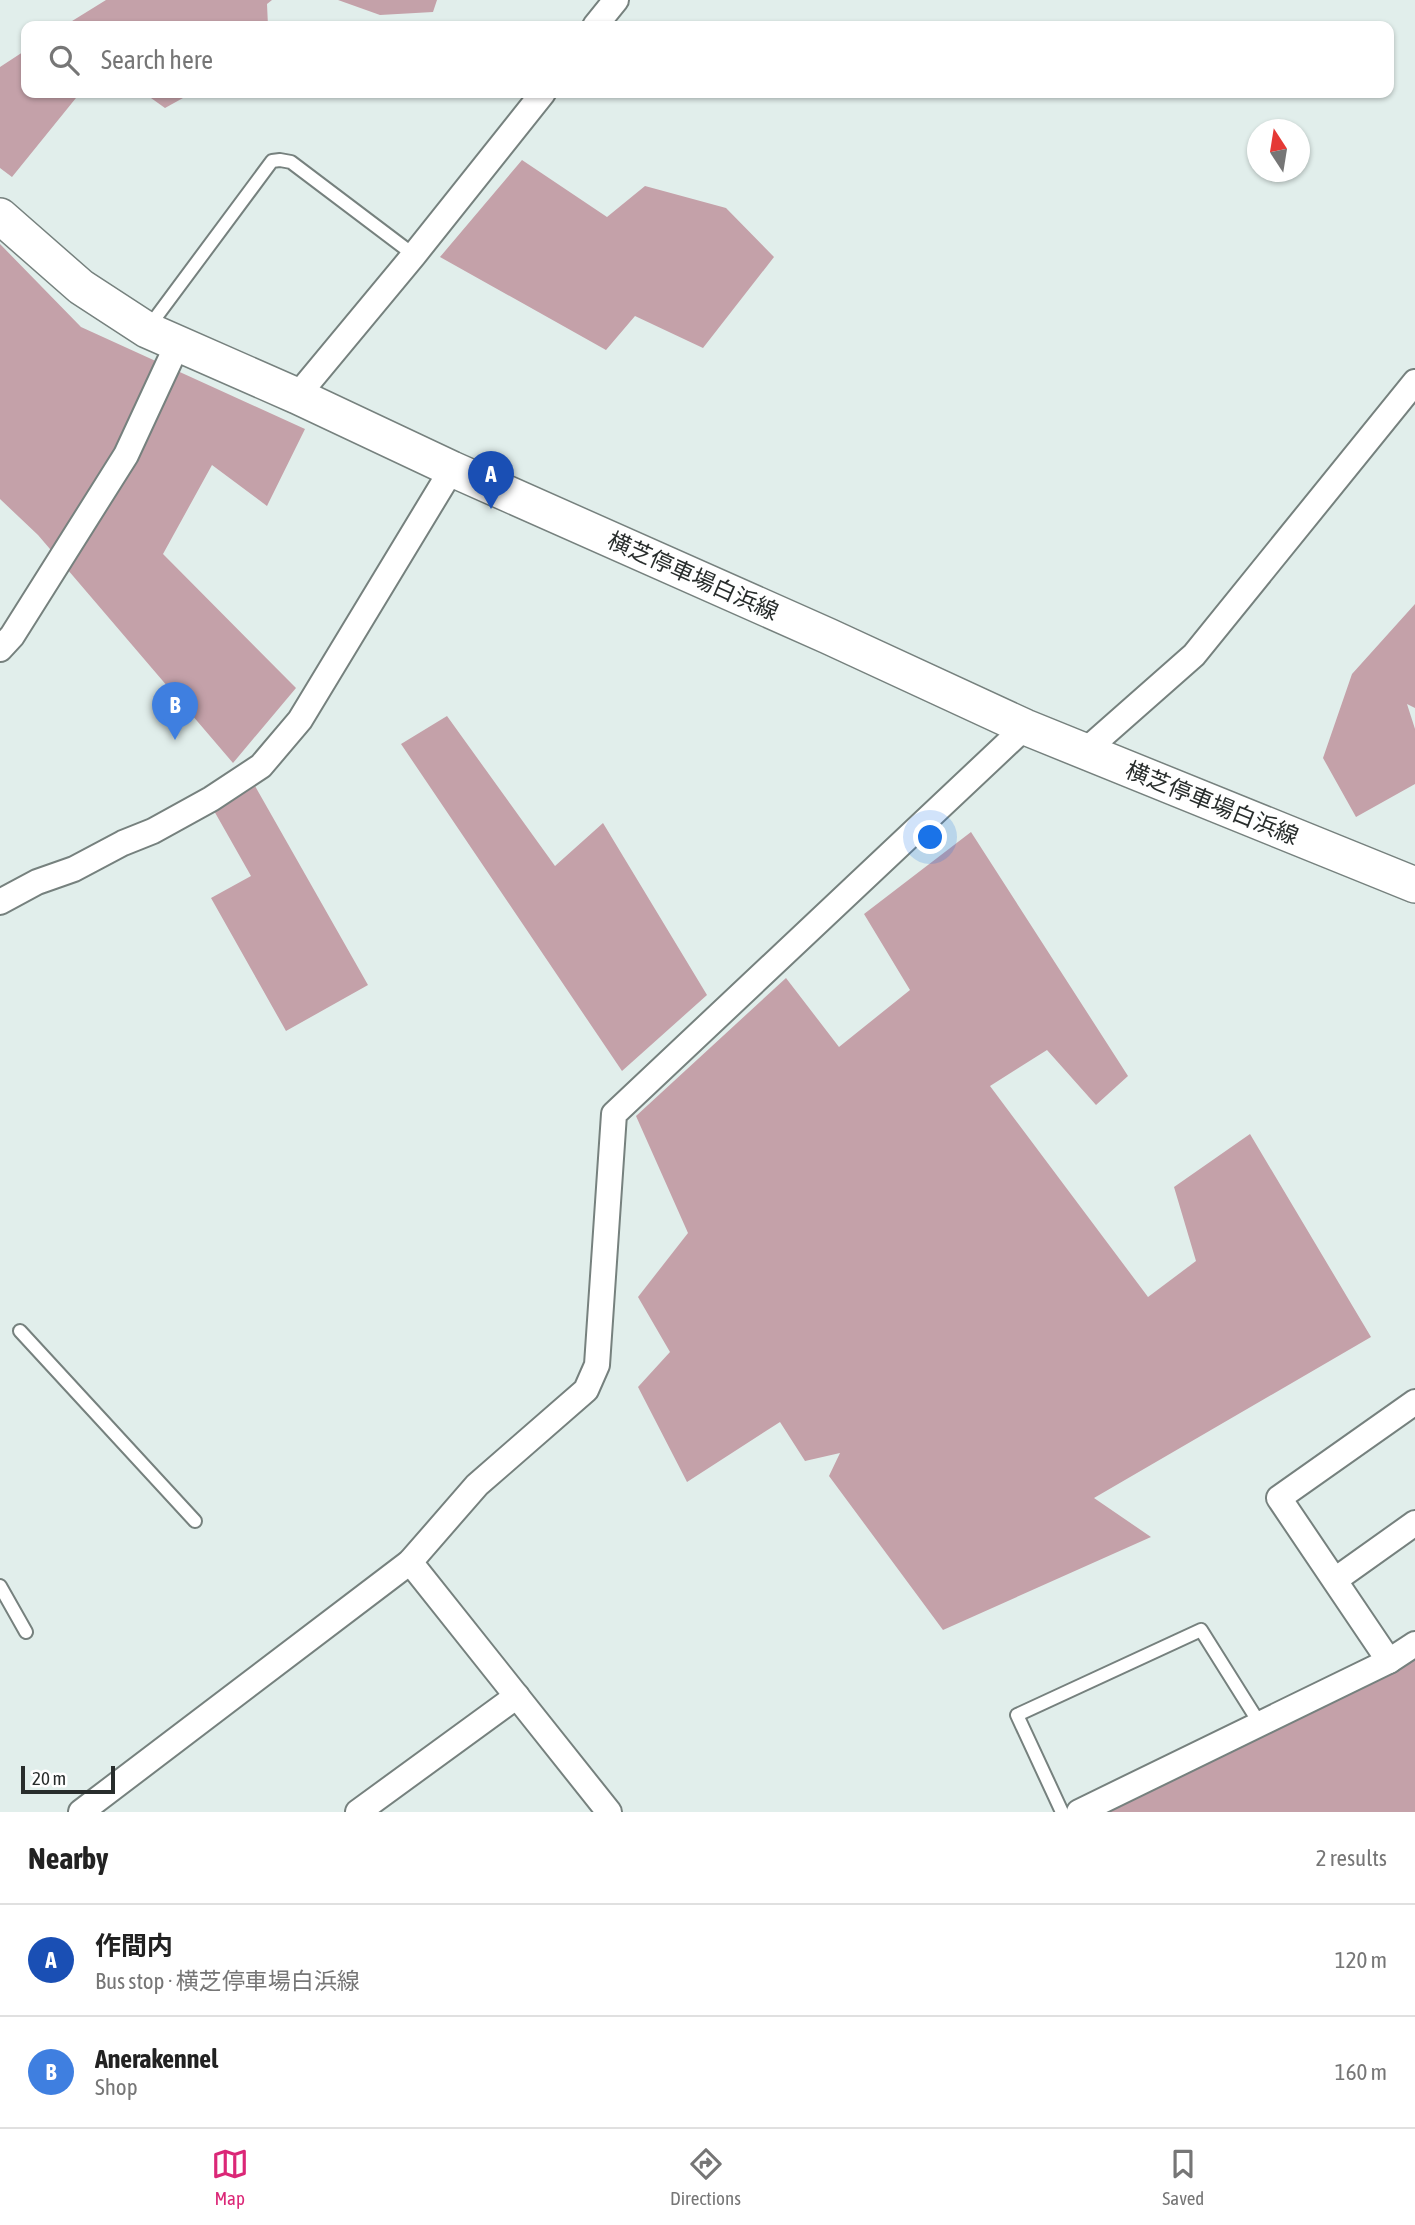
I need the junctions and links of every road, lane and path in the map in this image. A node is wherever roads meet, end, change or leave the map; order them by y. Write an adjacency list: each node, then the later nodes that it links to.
1 (616, 0): 2 (street)
2 (599, 21)
3 (539, 98): 5 (street)
4 (0, 216): 6 (main road, 横芝停車場白浜線)
5 (414, 255): 6 (lane); 8 (street)
6 (163, 336): 8 (main road, 横芝停車場白浜線); 10 (street)
7 (1415, 382): 12 (street)
8 (297, 396): 9 (main road, 横芝停車場白浜線)
9 (452, 469): 11 (main road, 横芝停車場白浜線); 14 (street)
10 (0, 649)
11 (1025, 727): 12 (main road, 横芝停車場白浜線); 19 (street)
12 (1084, 752): 13 (main road, 横芝停車場白浜線)
13 (1415, 885)
14 (0, 902)
15 (20, 1331): 17 (lane)
16 (1415, 1402): 20 (street)
17 (195, 1521)
18 (1415, 1523): 20 (street)
19 (410, 1562): 25 (street); 27 (street)
20 (1335, 1580): 24 (street)
21 (0, 1586): 22 (lane)
22 (26, 1632)
23 (1415, 1644): 24 (street)
24 (1389, 1661): 26 (street)
25 (517, 1696): 28 (street); 29 (street)
26 (1260, 1724): 30 (lane); 31 (street)
27 (81, 1812)
28 (358, 1812)
29 (609, 1812)
30 (1062, 1812)
31 (1079, 1812)

